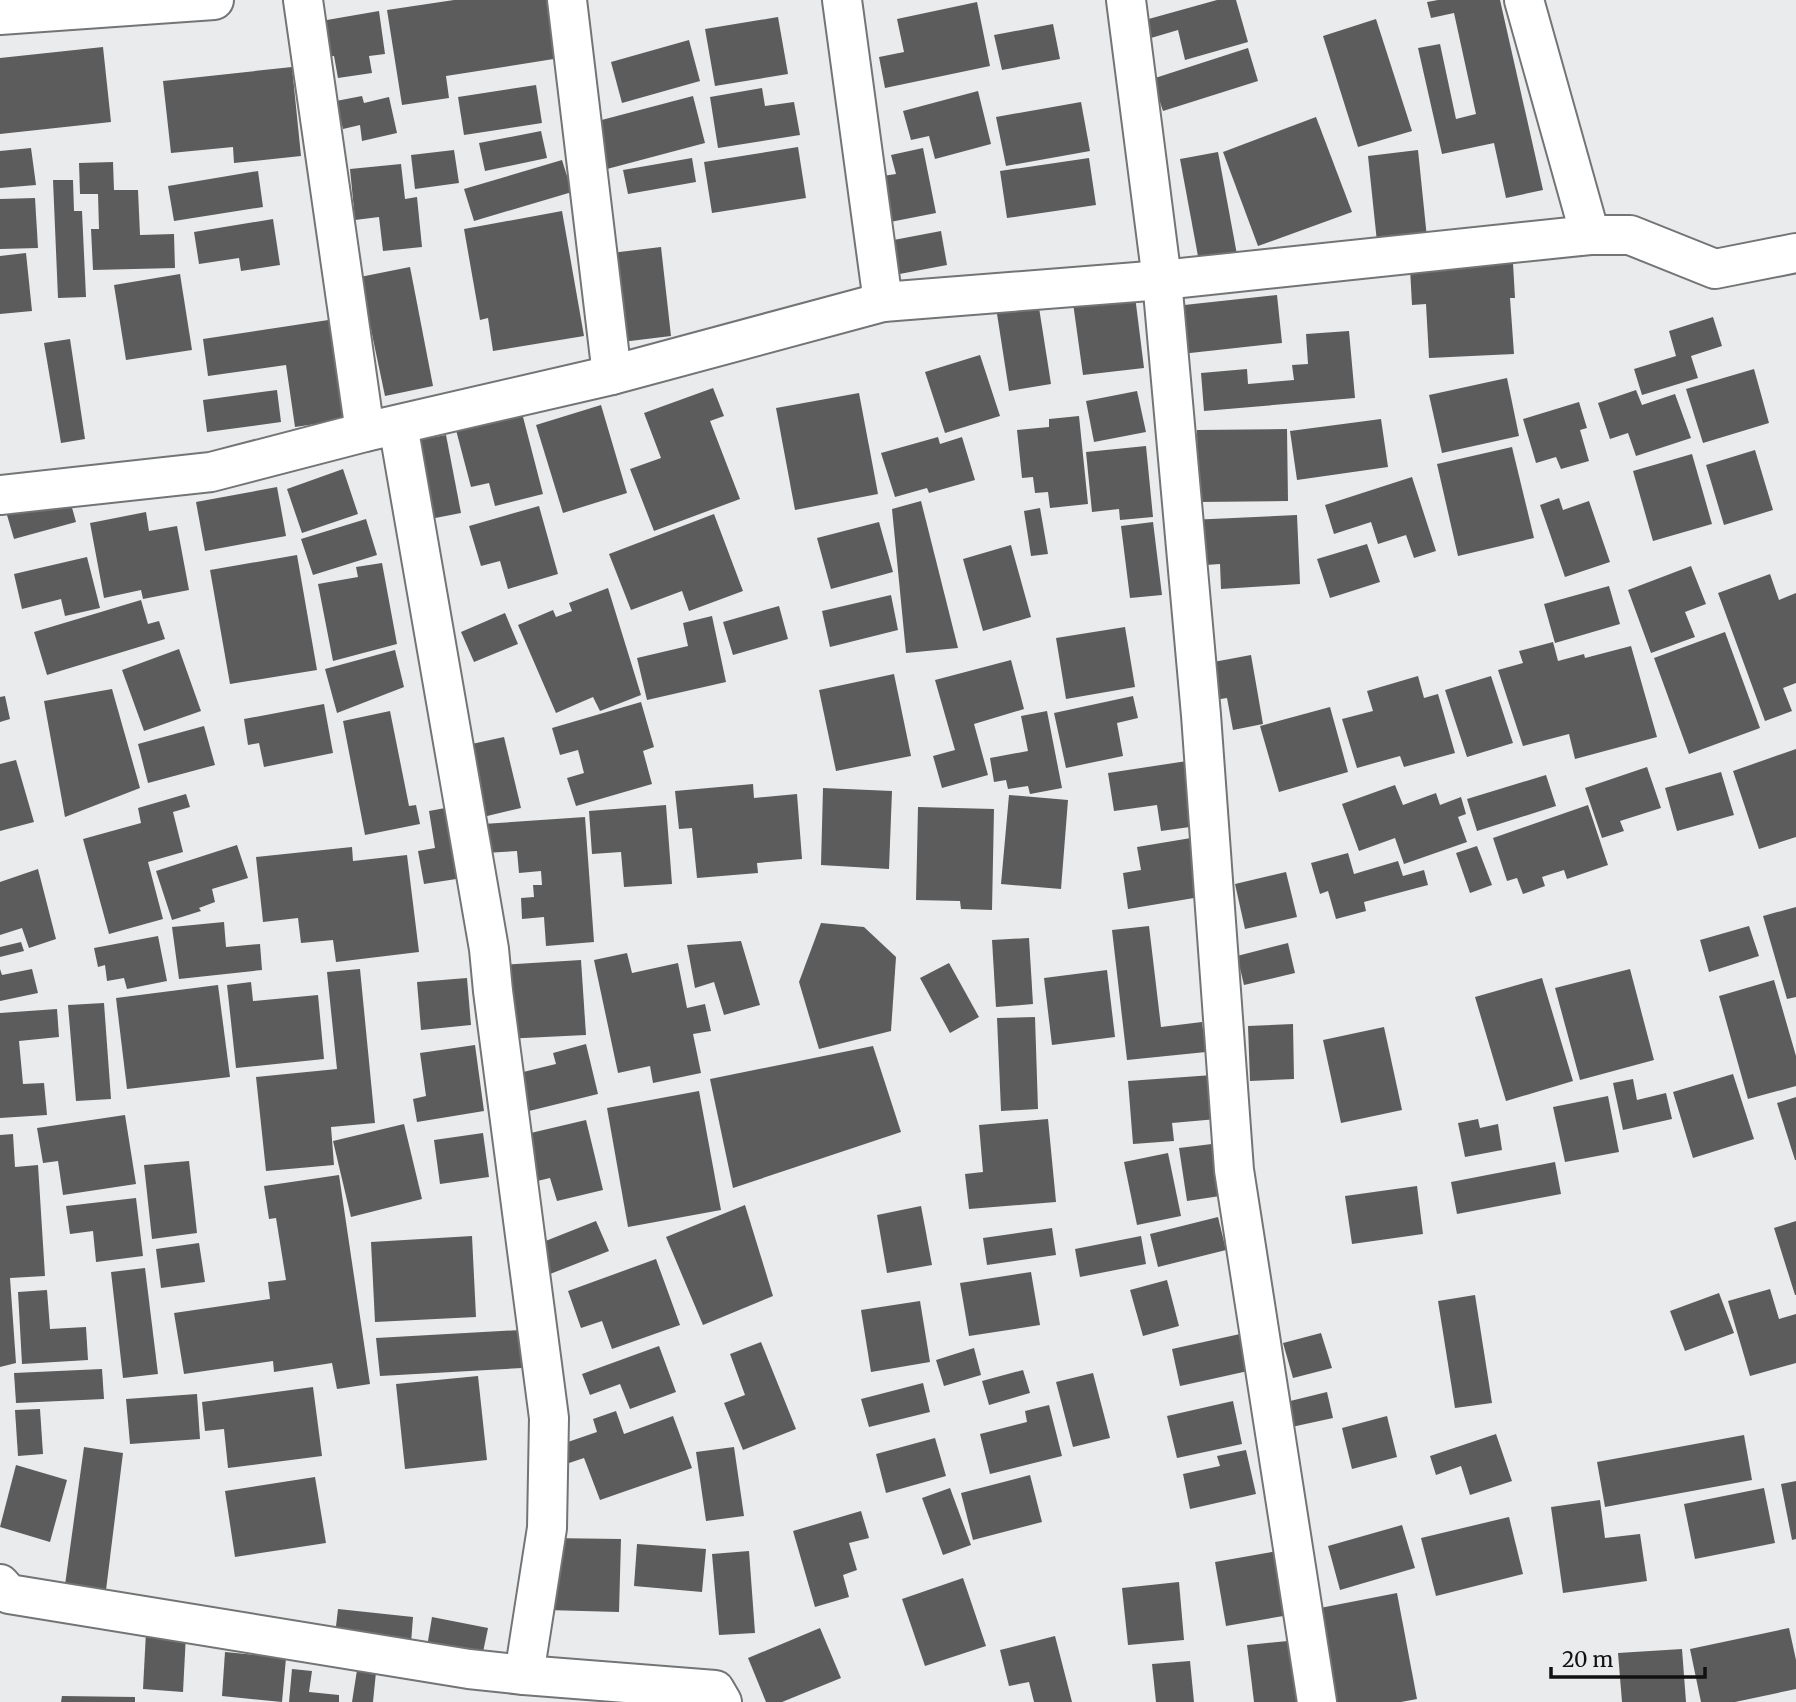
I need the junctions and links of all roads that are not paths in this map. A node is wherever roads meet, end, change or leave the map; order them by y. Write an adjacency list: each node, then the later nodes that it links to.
1 (214, 0): 7 (street)
2 (303, 0): 13 (street)
3 (567, 0): 12 (street)
4 (842, 0): 11 (street)
5 (1126, 0): 10 (street)
6 (1524, 0): 8 (street)
7 (0, 15)
8 (1590, 235): 9 (street); 10 (street)
9 (1796, 253)
10 (1162, 279): 11 (street); 18 (street)
11 (883, 302): 12 (street)
12 (612, 375): 13 (street)
13 (382, 428): 14 (street); 16 (street)
14 (0, 495)
15 (0, 1584): 16 (street)
16 (524, 1675): 17 (street)
17 (722, 1702)
18 (1317, 1702)

